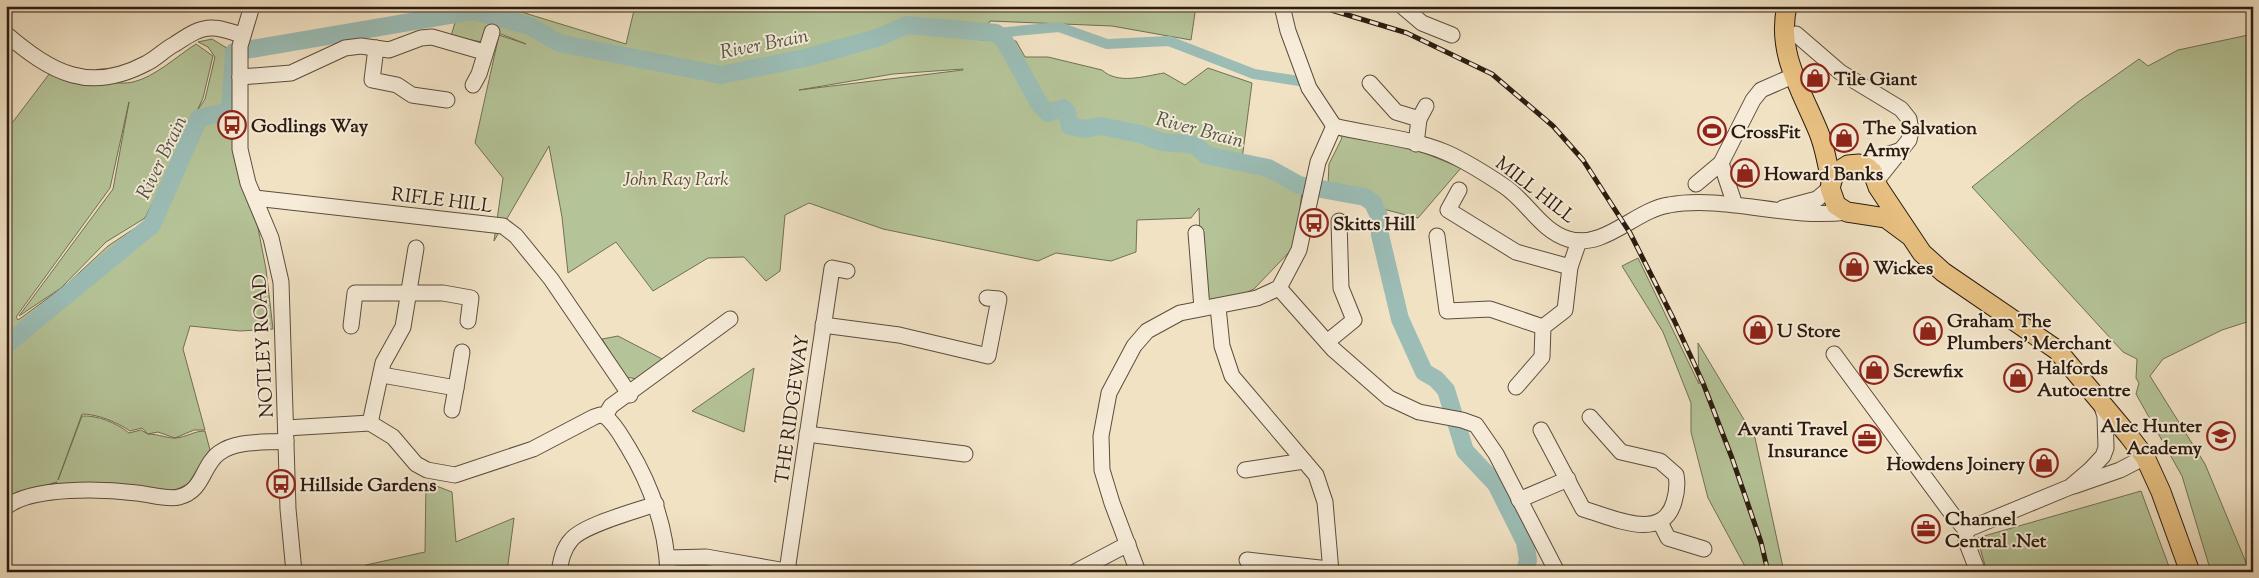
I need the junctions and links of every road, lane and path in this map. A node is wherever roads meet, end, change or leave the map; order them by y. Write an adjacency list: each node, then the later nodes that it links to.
1 (252, 6): 9 (street, NOTLEY ROAD)
2 (1282, 6): 17 (street)
3 (1402, 6): 7 (street)
4 (1787, 6): 12 (main road)
5 (492, 32): 11 (street)
6 (6, 34): 9 (street)
7 (1452, 34)
8 (1796, 34): 20 (street)
9 (240, 46): 13 (street, NOTLEY ROAD)
10 (376, 48): 11 (street); 13 (street); 16 (street)
11 (484, 52): 15 (street)
12 (1793, 76): 18 (main road); 21 (street)
13 (240, 77): 27 (street, NOTLEY ROAD)
14 (1370, 83): 19 (street)
15 (472, 85)
16 (447, 100)
17 (1334, 126): 19 (street, MILL HILL); 39 (street)
18 (1820, 135): 22 (main road); 25 (main road)
19 (1416, 144): 35 (street, MILL HILL)
20 (1901, 150): 22 (street); 23 (street)
21 (1721, 163): 24 (street); 28 (street)
22 (1854, 165): 23 (main road); 25 (main road)
23 (1878, 183): 30 (main road); 33 (main road)
24 (1696, 184)
25 (1830, 185): 29 (street, MILL HILL); 30 (main road)
26 (1459, 190): 37 (street)
27 (255, 198): 55 (street, RIFLE HILL); 63 (street, NOTLEY ROAD)
28 (1733, 199)
29 (1772, 210): 30 (street, MILL HILL); 35 (street, MILL HILL)
30 (1853, 212): 33 (main road)
31 (1339, 221): 49 (street)
32 (1196, 233): 43 (street)
33 (1909, 235): 56 (main road)
34 (1438, 236): 48 (street)
35 (1579, 241): 37 (street)
36 (416, 248): 40 (street)
37 (1570, 267): 48 (street)
38 (847, 270): 46 (street, THE RIDGEWAY)
39 (1279, 288): 42 (street); 49 (street)
40 (409, 294): 45 (street); 47 (street); 52 (street)
41 (987, 298): 46 (street)
42 (1218, 307): 43 (street); 66 (street)
43 (1202, 308): 75 (street)
44 (730, 319): 55 (street)
45 (468, 321)
46 (823, 325): 62 (street, THE RIDGEWAY)
47 (350, 326)
48 (1543, 327): 53 (street)
49 (1327, 342): 70 (street)
50 (462, 352): 54 (street)
51 (1834, 354): 74 (street)
52 (382, 375): 54 (street); 60 (street)
53 (1516, 387)
54 (456, 388): 57 (street)
55 (630, 395): 58 (street)
56 (2101, 402): 65 (main road); 69 (street)
57 (452, 410)
58 (605, 416): 60 (street); 71 (street)
59 (1590, 417): 73 (street)
60 (370, 423): 63 (street)
61 (1541, 430): 68 (street)
62 (807, 434): 64 (street); 80 (street, THE RIDGEWAY)
63 (286, 435): 72 (street); 81 (street, NOTLEY ROAD)
64 (965, 454)
65 (2145, 457): 69 (street); 87 (main road)
66 (1304, 462): 67 (street); 79 (street)
67 (1244, 469)
68 (1568, 479): 70 (street); 73 (street)
69 (2070, 487): 74 (street)
70 (1520, 500): 85 (street)
71 (656, 504): 78 (street); 82 (street)
72 (6, 506)
73 (1660, 522): 76 (street)
74 (1966, 530): 86 (street)
75 (1128, 544): 83 (street); 84 (street)
76 (1704, 549)
77 (1247, 560): 79 (street)
78 (668, 565): 80 (street)
79 (1330, 570)
80 (790, 571)
81 (294, 572)
82 (559, 572)
83 (1075, 572)
84 (1138, 572)
85 (1557, 572)
86 (1978, 572)
87 (2190, 572)

